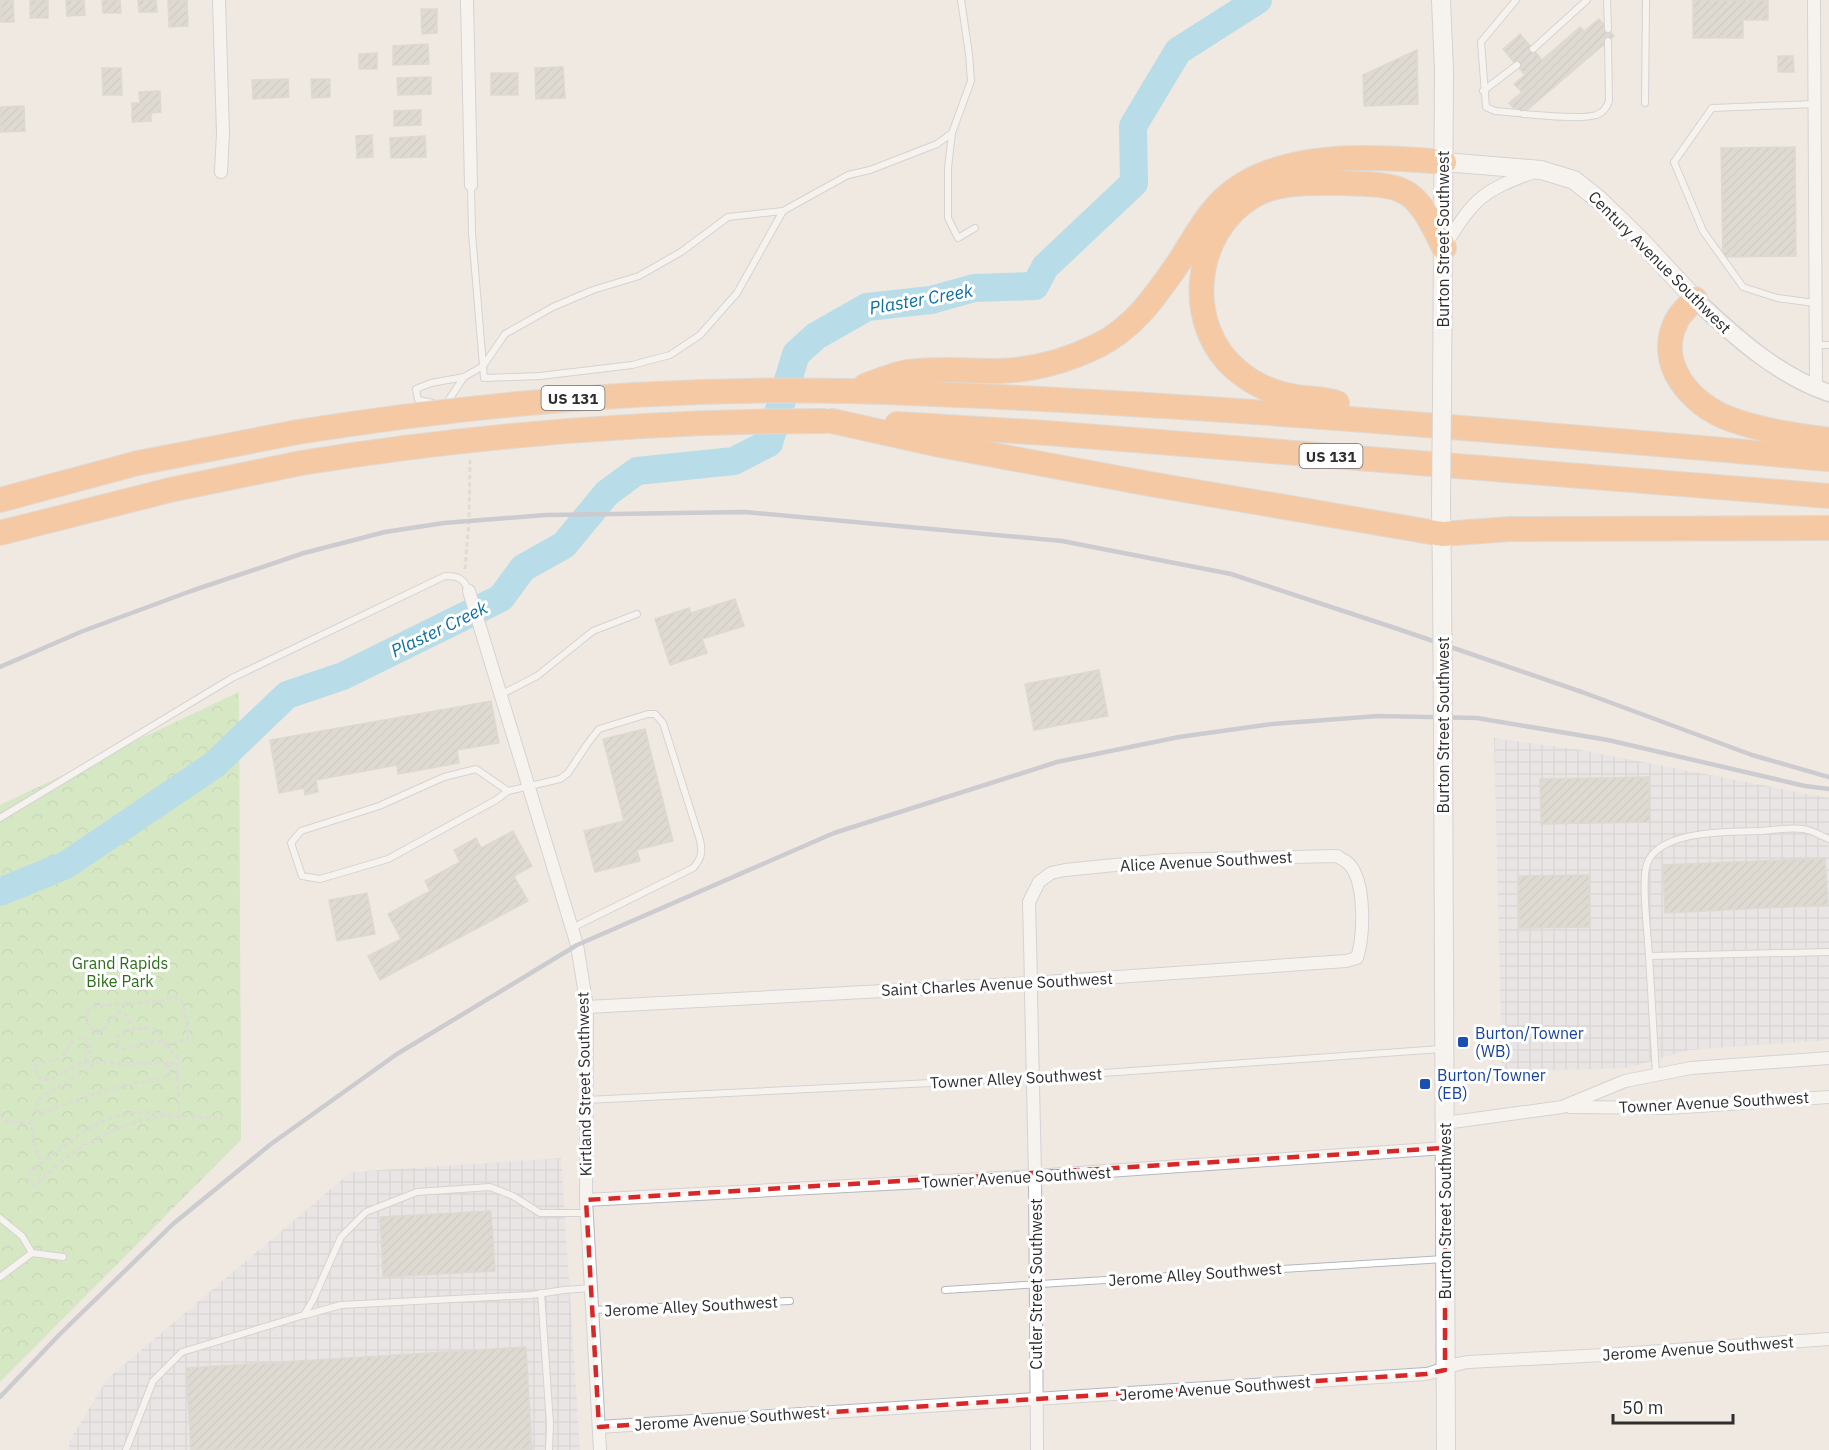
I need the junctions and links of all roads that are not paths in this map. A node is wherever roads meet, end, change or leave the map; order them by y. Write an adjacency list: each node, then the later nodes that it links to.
1 (219, 0): 20 (street)
2 (467, 0): 21 (street)
3 (961, 0): 17 (lane)
4 (1441, 0): 18 (main road, Burton Street Southwest)
5 (1516, 0): 14 (lane)
6 (1587, 0): 12 (lane)
7 (1607, 0): 10 (lane)
8 (1646, 0): 15 (lane)
9 (1814, 0): 16 (street)
10 (1608, 29)
11 (1608, 41): 14 (lane)
12 (1533, 49)
13 (1516, 65): 14 (lane)
14 (1483, 92)
15 (1645, 103)
16 (1814, 104): 26 (street); 26 (lane)
17 (952, 133): 22 (lane); 23 (lane)
18 (1444, 162): 19 (main road, Century Avenue Southwest); 24 (main road, Burton Street Southwest); 31 (highway)
19 (1541, 170): 24 (street); 25 (main road, Century Avenue Southwest)
20 (221, 172)
21 (471, 185): 29 (lane)
22 (783, 211): 29 (lane); 29 (lane)
23 (975, 228)
24 (1444, 248): 33 (highway); 41 (main road, Burton Street Southwest, bridge)
25 (1695, 299): 32 (street, Century Avenue Southwest); 35 (highway)
26 (1815, 303): 27 (street)
27 (1815, 345): 28 (lane); 32 (street)
28 (1829, 345)
29 (483, 366): 30 (lane)
30 (464, 377): 30 (lane)
31 (850, 391): 33 (highway, US 131); 38 (highway, US 131, bridge)
32 (1822, 391)
33 (1365, 419): 36 (highway, US 131)
34 (829, 421): 37 (highway, US 131); 40 (highway, US 131, bridge); 41 (highway)
35 (1829, 440)
36 (1829, 459)
37 (1829, 496)
38 (0, 500)
39 (1829, 528): 41 (highway)
40 (0, 533)
41 (1442, 534): 56 (main road, Burton Street Southwest, bridge)
42 (467, 585): 44 (street, Kirtland Street Southwest); 47 (lane)
43 (637, 614): 44 (lane)
44 (502, 694): 45 (street, Kirtland Street Southwest)
45 (530, 787): 46 (lane); 51 (street, Kirtland Street Southwest); 51 (lane)
46 (508, 790): 46 (lane)
47 (0, 818)
48 (1829, 839): 53 (lane)
49 (1029, 902): 50 (street, Alice Avenue Southwest); 54 (street, Cutler Street Southwest)
50 (1361, 909): 54 (street, Saint Charles Avenue Southwest)
51 (572, 927): 55 (street, Kirtland Street Southwest)
52 (1829, 952): 53 (lane)
53 (1649, 956): 58 (lane)
54 (1031, 983): 55 (street, Saint Charles Avenue Southwest); 59 (street, Cutler Street Southwest)
55 (587, 1007): 61 (street, Kirtland Street Southwest)
56 (1444, 1049): 59 (lane, Towner Alley Southwest); 63 (main road, Burton Street Southwest)
57 (1829, 1058): 58 (street)
58 (1656, 1075): 62 (street)
59 (1033, 1078): 61 (lane, Towner Alley Southwest); 65 (street, Cutler Street Southwest)
60 (1829, 1097): 62 (street, Towner Avenue Southwest)
61 (586, 1100): 66 (street, Kirtland Street Southwest)
62 (1562, 1107): 63 (street)
63 (1445, 1123): 64 (main road, Burton Street Southwest)
64 (1445, 1148): 65 (street, Towner Avenue Southwest); 70 (main road, Burton Street Southwest)
65 (1035, 1176): 66 (street, Towner Avenue Southwest); 72 (street, Cutler Street Southwest)
66 (586, 1206): 73 (street, Kirtland Street Southwest); 78 (lane)
67 (0, 1218): 68 (lane)
68 (32, 1253): 69 (lane); 71 (lane)
69 (63, 1257)
70 (1445, 1259): 72 (lane, Jerome Alley Southwest); 80 (main road, Burton Street Southwest)
71 (0, 1277)
72 (1035, 1285): 74 (lane, Jerome Alley Southwest); 81 (street, Cutler Street Southwest)
73 (591, 1288): 75 (lane); 77 (street, Kirtland Street Southwest)
74 (945, 1290)
75 (542, 1293): 78 (lane); 84 (lane)
76 (790, 1301): 77 (lane, Jerome Alley Southwest)
77 (592, 1310): 82 (street, Kirtland Street Southwest)
78 (304, 1315): 83 (lane)
79 (1829, 1339): 80 (street, Jerome Avenue Southwest)
80 (1445, 1370): 81 (street, Jerome Avenue Southwest); 87 (main road, Burton Street Southwest)
81 (1036, 1399): 82 (street, Jerome Avenue Southwest); 86 (street, Cutler Street Southwest)
82 (599, 1427): 85 (street, Kirtland Street Southwest)
83 (126, 1450)
84 (549, 1450)
85 (600, 1450)
86 (1037, 1450)
87 (1446, 1450)

